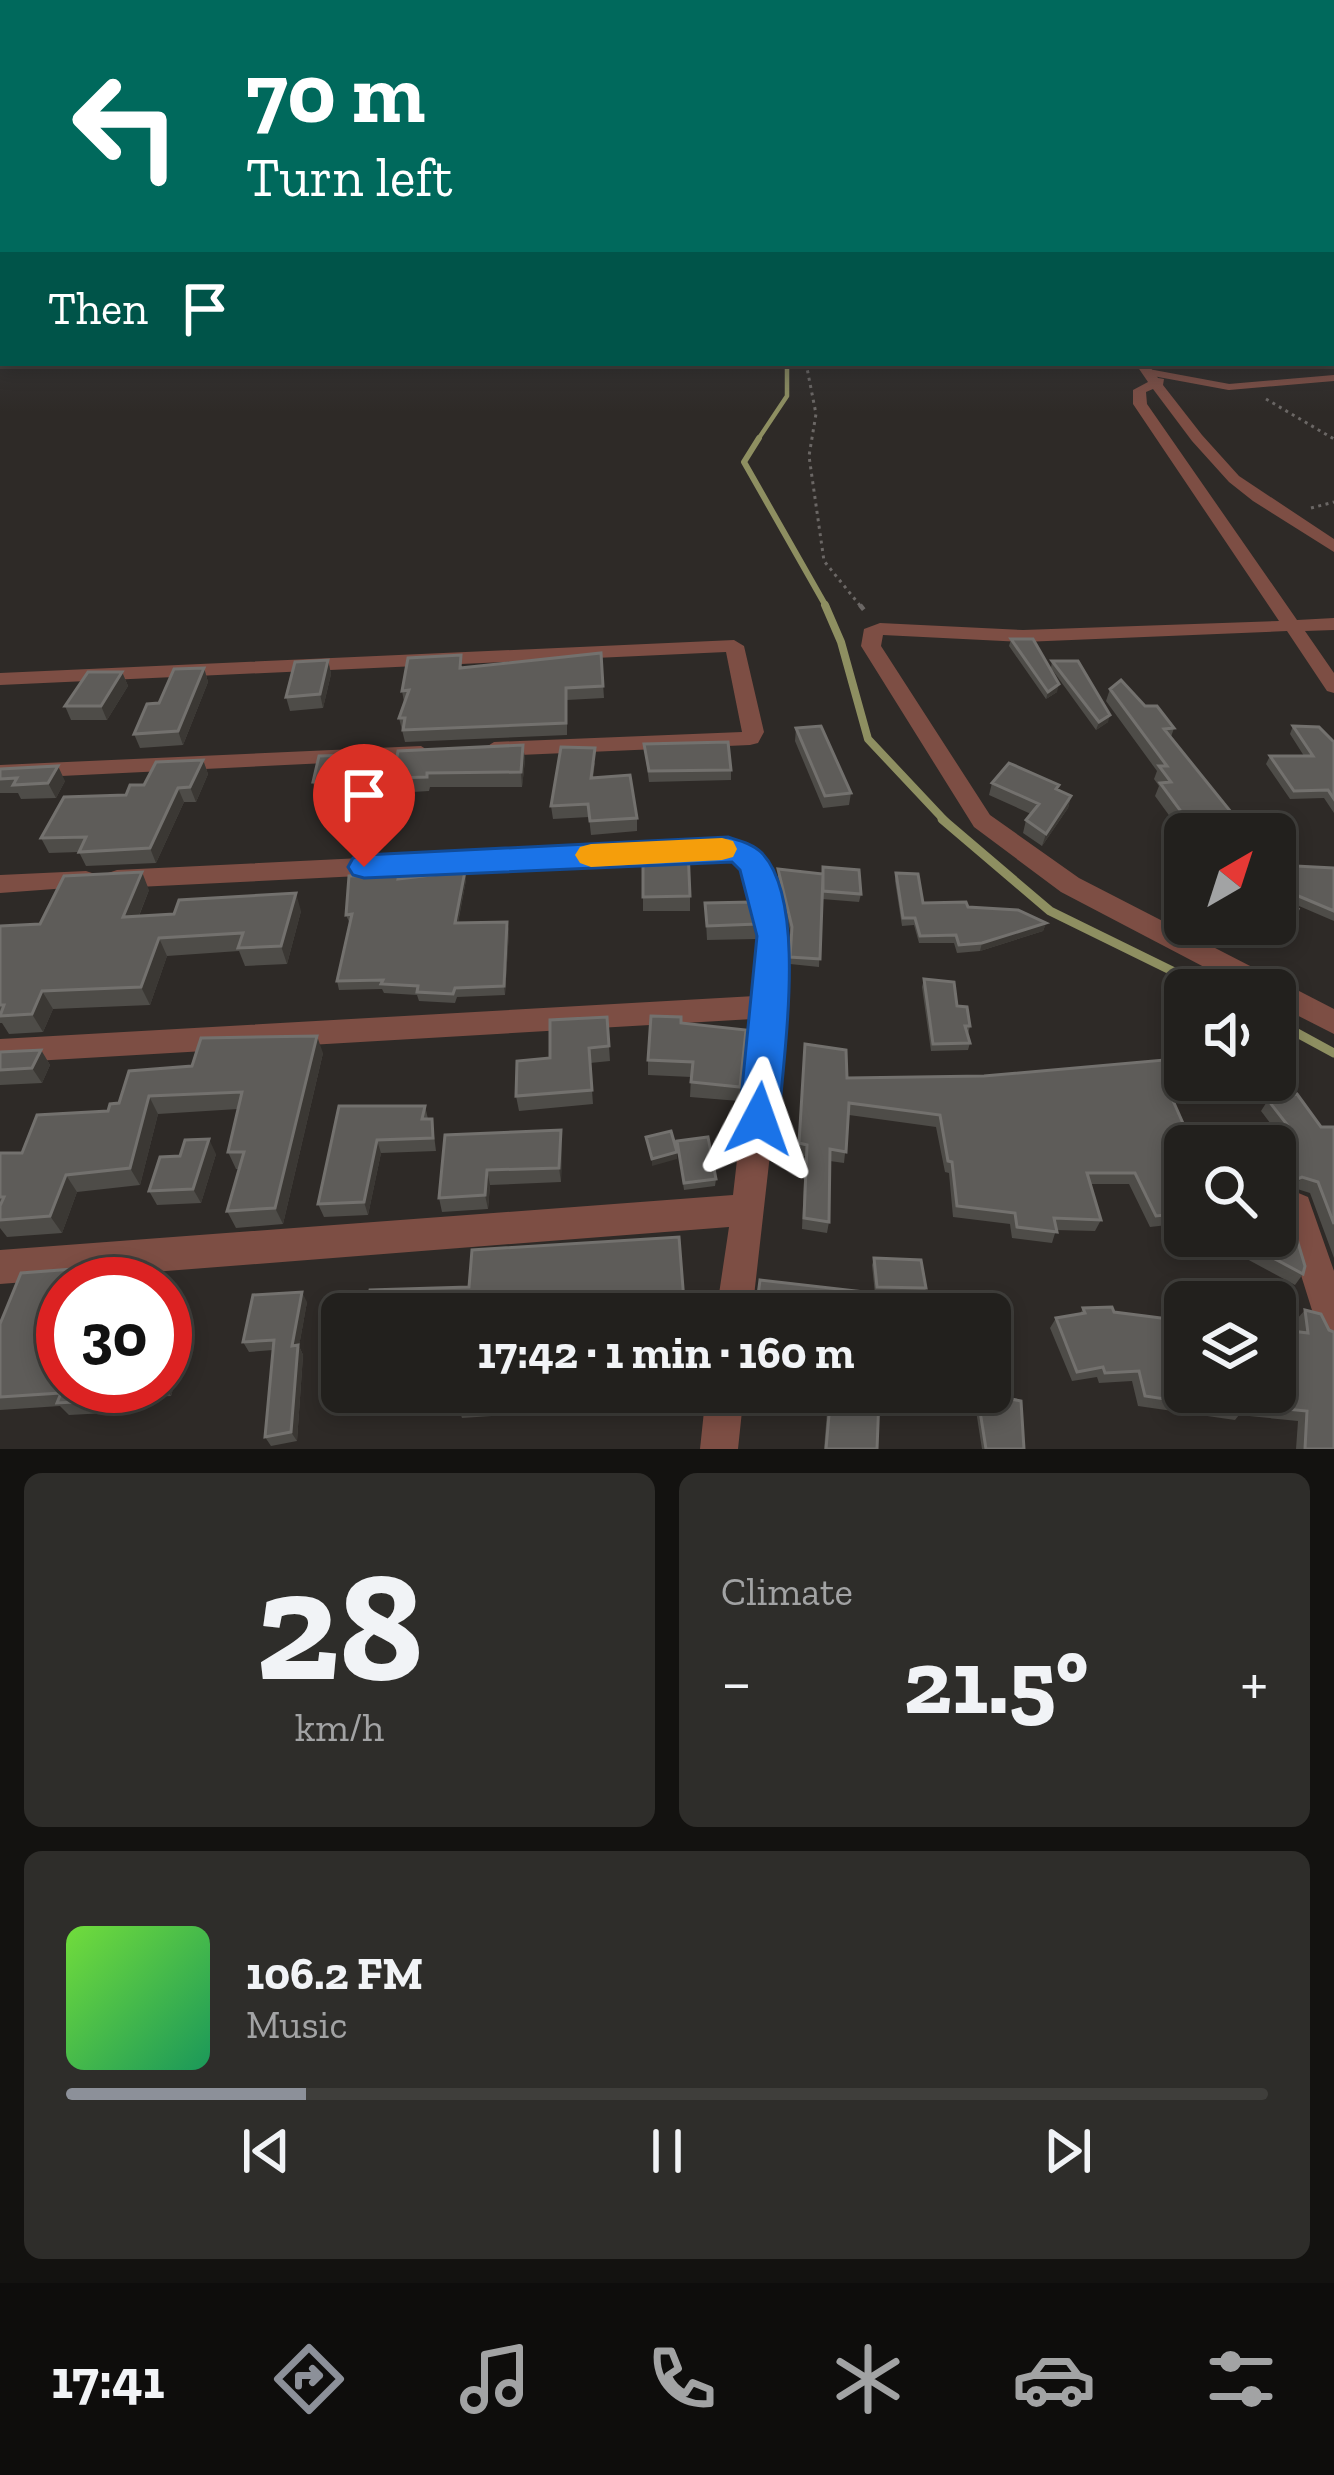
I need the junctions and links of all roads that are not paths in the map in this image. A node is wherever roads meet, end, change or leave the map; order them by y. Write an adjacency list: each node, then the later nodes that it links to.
1 (1149, 372): 2 (lane); 3 (street); 5 (street)
2 (1334, 377)
3 (1334, 547)
4 (1334, 624): 5 (street)
5 (1296, 626): 7 (street); 11 (street)
6 (0, 679): 8 (street)
7 (1334, 687)
8 (0, 772)
9 (0, 884): 10 (street)
10 (767, 1006): 12 (street); 14 (street)
11 (1334, 1022)
12 (0, 1051)
13 (1296, 1208): 17 (street)
14 (746, 1210): 15 (street); 16 (street)
15 (0, 1267)
16 (736, 1293)
17 (1334, 1323)
18 (723, 1413): 19 (street)
19 (719, 1449)

